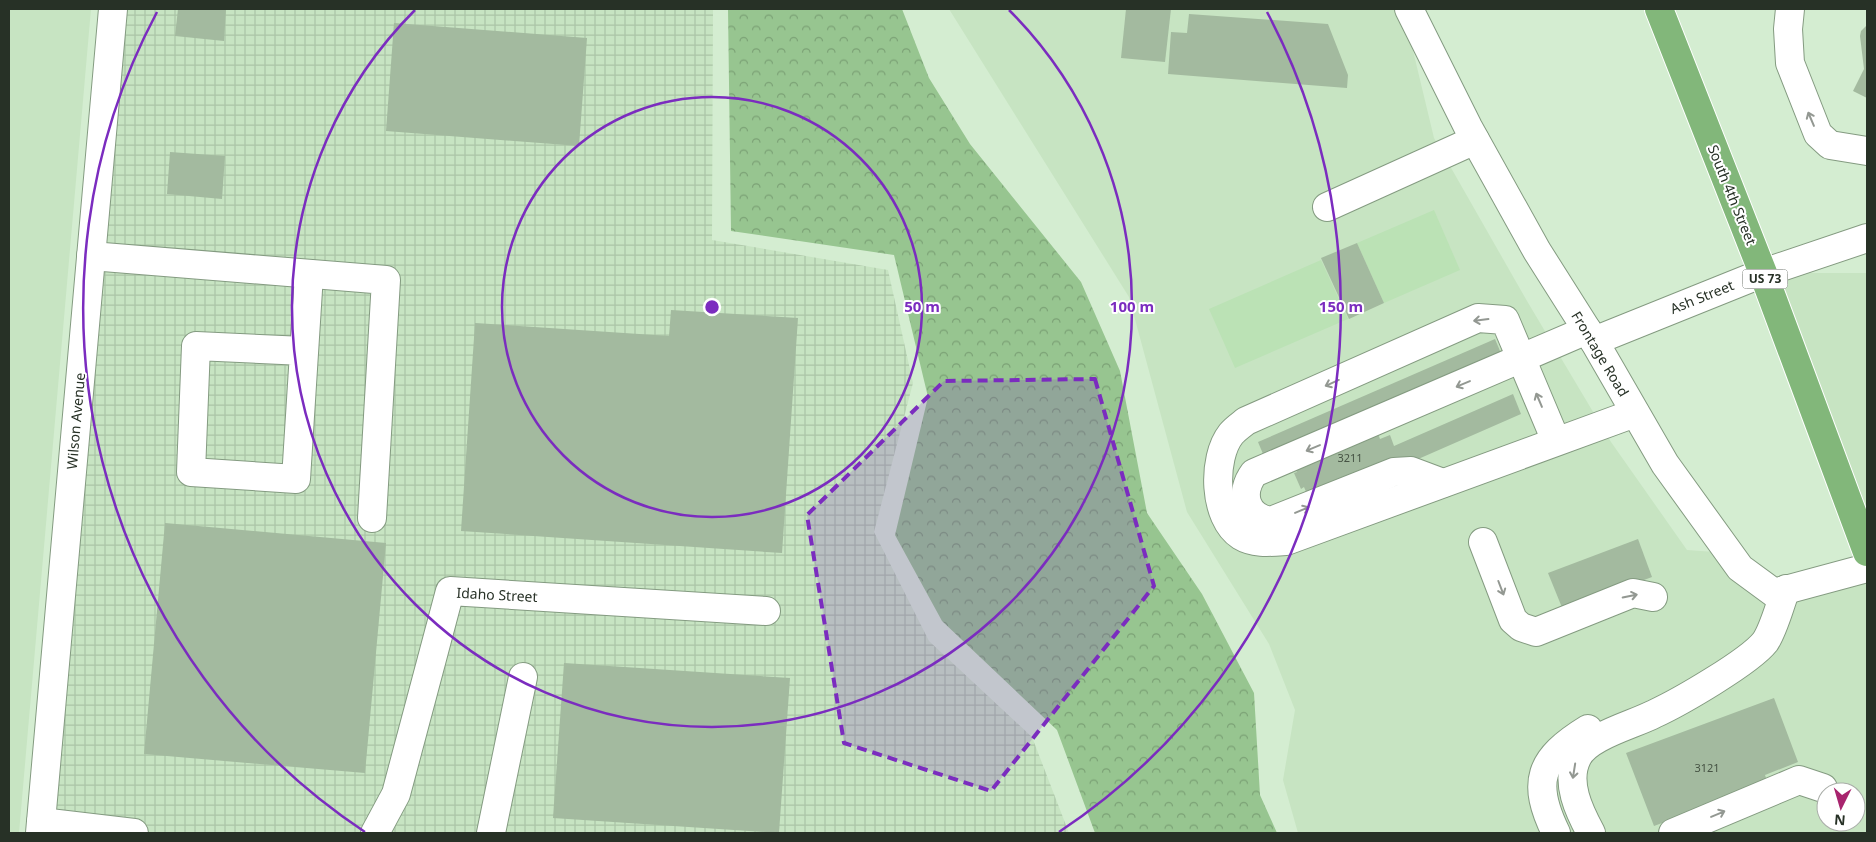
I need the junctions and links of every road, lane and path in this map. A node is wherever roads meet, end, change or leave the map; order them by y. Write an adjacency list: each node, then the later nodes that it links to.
1 (112, 9): 9 (street, Wilson Avenue)
2 (1409, 9): 5 (street, Frontage Road)
3 (1659, 9): 10 (highway, South 4th Street / US 73)
4 (1790, 9): 6 (street, one-way to 4)
5 (1475, 140): 7 (street); 12 (street, Frontage Road)
6 (1856, 150)
7 (1327, 207)
8 (1867, 238): 10 (street, Ash Street)
9 (91, 256): 11 (street); 28 (street, Wilson Avenue)
10 (1763, 273): 12 (street, Ash Street); 20 (highway, South 4th Street / US 73)
11 (309, 274): 13 (street); 18 (street)
12 (1590, 335): 14 (street, Ash Street); 15 (street, Frontage Road)
13 (304, 351): 13 (street)
14 (1514, 362): 16 (street, one-way to 14); 17 (street, Ash Street, one-way to 17); 17 (street, one-way to 17)
15 (1635, 413): 16 (street); 22 (street, Frontage Road)
16 (1556, 441): 17 (street)
17 (1443, 483)
18 (372, 518)
19 (1483, 542): 23 (street, one-way to 23)
20 (1867, 552)
21 (1867, 568): 22 (street, Frontage Road)
22 (1786, 589): 25 (street)
23 (1654, 596)
24 (766, 611): 30 (street, Idaho Street)
25 (1766, 641): 32 (street); 33 (street, one-way to 33)
26 (523, 677): 31 (street)
27 (1816, 786): 34 (street, one-way to 27)
28 (41, 828): 29 (street)
29 (134, 833)
30 (375, 833)
31 (491, 833)
32 (1556, 833)
33 (1591, 833)
34 (1673, 833)

